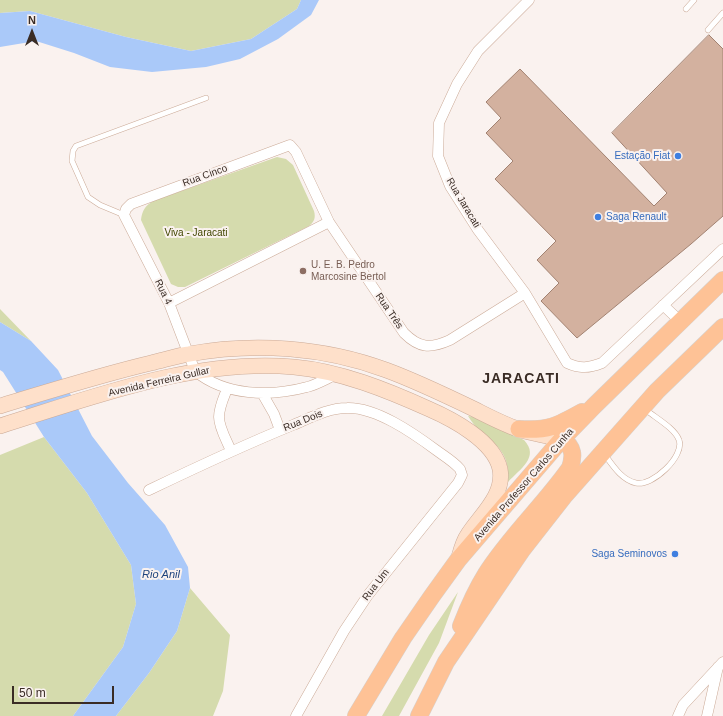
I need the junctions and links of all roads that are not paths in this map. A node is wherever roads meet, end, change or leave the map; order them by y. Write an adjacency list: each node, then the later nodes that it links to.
1 (529, 0): 12 (street, Rua Jaracati)
2 (694, 0): 3 (lane)
3 (686, 9)
4 (723, 13): 5 (lane)
5 (708, 30)
6 (206, 98): 8 (lane)
7 (292, 147): 8 (street, Rua Cinco); 9 (street, Rua Três)
8 (124, 215): 13 (street, Rua 4)
9 (329, 222): 12 (street, Rua Três); 13 (street)
10 (723, 249): 14 (street)
11 (723, 280): 15 (main road, Avenida Professor Carlos Cunha)
12 (524, 293): 14 (street, Rua Jaracati)
13 (169, 303): 17 (street, Rua 4)
14 (663, 305): 15 (street)
15 (681, 322): 23 (main road, Avenida Professor Carlos Cunha)
16 (723, 327): 24 (main road)
17 (188, 354): 18 (street, Rua 4); 22 (main road, Avenida Ferreira Gullar); 26 (main road, Avenida Ferreira Gullar)
18 (195, 372): 19 (main road, Avenida Ferreira Gullar); 20 (street); 25 (main road, Avenida Ferreira Gullar)
19 (335, 375): 21 (street); 33 (main road, Avenida Ferreira Gullar)
20 (227, 388): 21 (street); 29 (street)
21 (262, 393): 27 (street)
22 (0, 406)
23 (594, 406): 26 (main road); 28 (main road, Avenida Professor Carlos Cunha)
24 (642, 407): 30 (main road); 30 (lane)
25 (0, 426)
26 (519, 429): 28 (main road, Avenida Ferreira Gullar)
27 (280, 430): 29 (street, Rua Dois); 31 (street, Rua Dois)
28 (562, 439): 33 (main road, Avenida Professor Carlos Cunha); 34 (main road)
29 (231, 451): 32 (street, Rua Dois)
30 (603, 452): 34 (main road)
31 (455, 464): 37 (street, Rua Um)
32 (149, 490)
33 (458, 560): 38 (main road, Avenida Professor Carlos Cunha)
34 (446, 662): 36 (main road)
35 (721, 664): 39 (street); 40 (street)
36 (423, 711)
37 (296, 716)
38 (356, 716)
39 (678, 716)
40 (707, 716)

